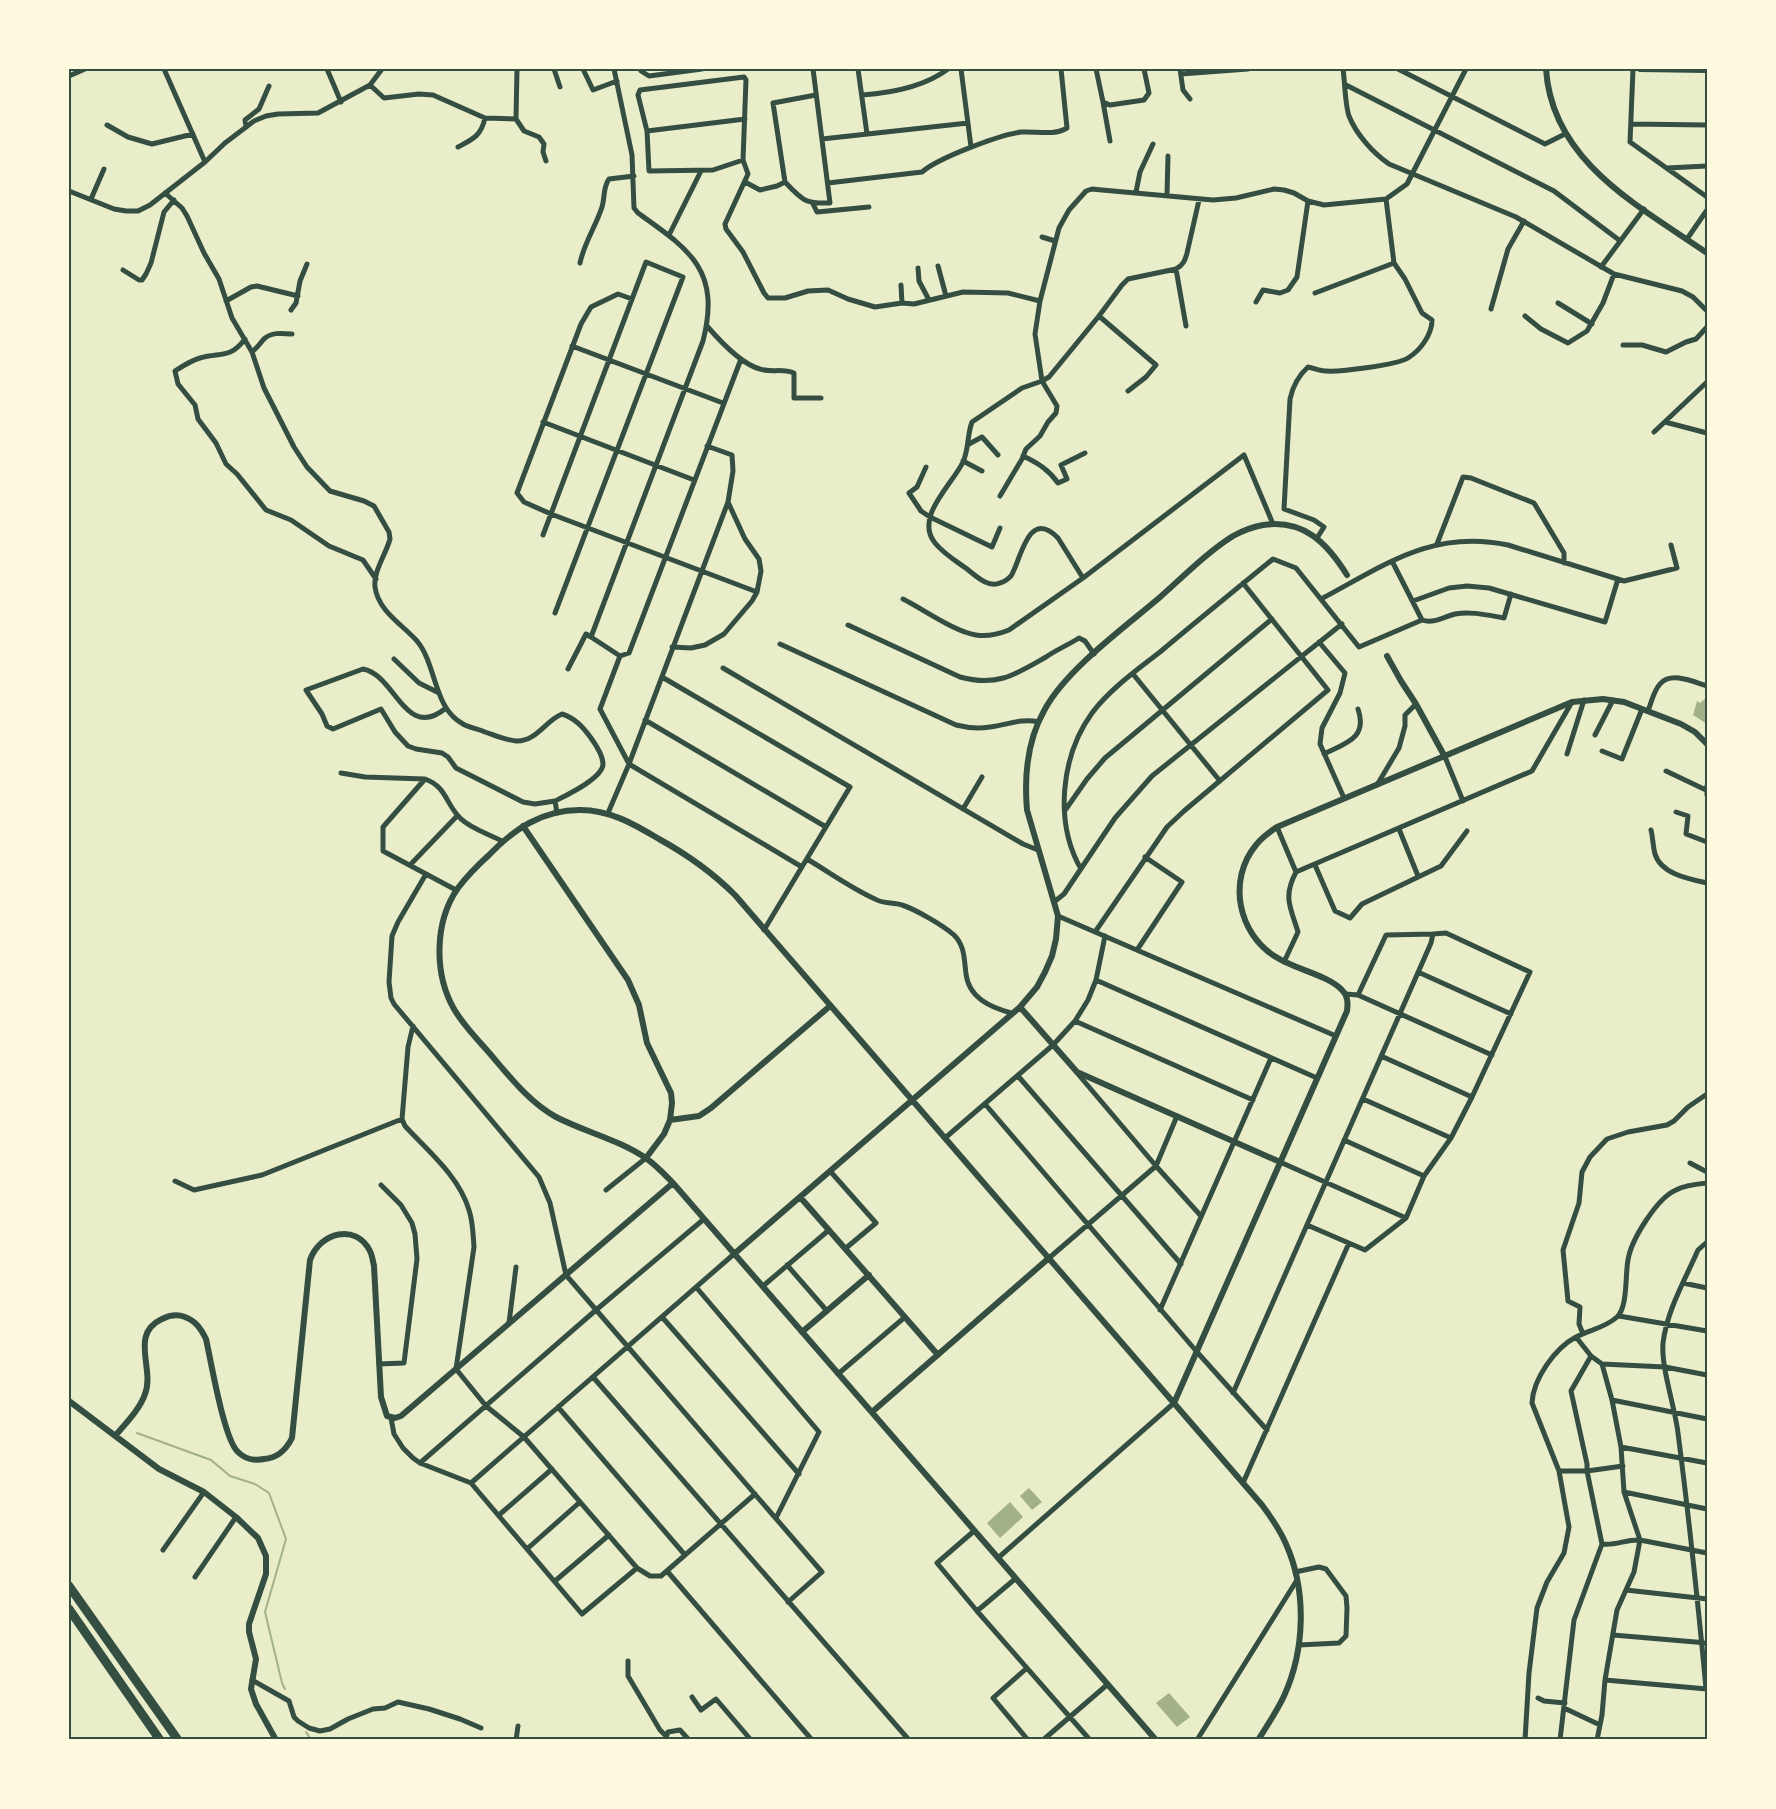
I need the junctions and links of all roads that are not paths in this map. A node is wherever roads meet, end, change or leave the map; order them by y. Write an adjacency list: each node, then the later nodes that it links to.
1 (85, 69): 28 (street)
2 (164, 69): 50 (street)
3 (327, 69): 38 (street)
4 (382, 69): 30 (street)
5 (517, 69): 41 (street)
6 (554, 69): 33 (street)
7 (583, 69): 29 (street)
8 (614, 69): 29 (street)
9 (640, 69): 10 (street)
10 (702, 69)
11 (813, 69): 34 (street)
12 (858, 69): 35 (street)
13 (948, 69): 35 (street)
14 (961, 69): 43 (street)
15 (1061, 69): 57 (street)
16 (1096, 69): 39 (street)
17 (1144, 69): 39 (street)
18 (1248, 69): 25 (street)
19 (1343, 69): 31 (street)
20 (1398, 69): 36 (street)
21 (1466, 69): 36 (street)
22 (1546, 69): 52 (street)
23 (1633, 69): 44 (street)
24 (1640, 69): 26 (street)
25 (1223, 70): 27 (street)
26 (1707, 70)
27 (1180, 72): 37 (street)
28 (69, 76)
29 (617, 81): 67 (street)
30 (370, 85): 38 (street); 40 (street)
31 (1346, 85): 49 (street); 66 (street)
32 (269, 86): 47 (street)
33 (560, 87)
34 (816, 95): 53 (street); 69 (street)
35 (862, 95): 51 (street)
36 (1452, 96): 49 (street); 52 (street)
37 (1190, 99)
38 (341, 102): 47 (street)
39 (1103, 102): 54 (street)
40 (485, 118): 41 (street); 56 (street)
41 (516, 119): 60 (street)
42 (745, 119): 48 (street); 48 (street); 59 (street)
43 (968, 123): 51 (street); 57 (street)
44 (1631, 124): 46 (street); 63 (street)
45 (107, 125): 50 (street)
46 (1707, 125)
47 (246, 126): 61 (street)
48 (647, 131): 65 (street)
49 (1435, 131): 66 (street); 89 (street)
50 (193, 134): 61 (street)
51 (867, 134): 53 (street)
52 (1565, 134): 83 (street)
53 (822, 139): 70 (street)
54 (1110, 141)
55 (1153, 144): 72 (street)
56 (458, 147)
57 (971, 147): 70 (street)
58 (1168, 156): 74 (street)
59 (742, 160): 65 (street); 68 (street)
60 (546, 161)
61 (205, 162): 73 (street)
62 (1707, 166): 63 (street)
63 (1665, 168): 75 (street)
64 (104, 169): 76 (street)
65 (701, 171): 86 (street)
66 (1413, 173): 77 (street); 85 (street)
67 (634, 176): 86 (street); 92 (street)
68 (745, 182): 69 (street); 110 (street)
69 (785, 182): 81 (street)
70 (828, 183): 81 (street)
71 (69, 191): 76 (street)
72 (1136, 192): 74 (street); 90 (street)
73 (165, 193): 76 (street); 78 (street)
74 (1167, 195): 79 (street)
75 (1707, 197)
76 (90, 199)
77 (1386, 199): 80 (street); 93 (street)
78 (174, 200): 99 (street); 107 (street)
79 (1199, 200): 80 (street); 98 (street)
80 (1308, 201): 109 (street)
81 (813, 204): 82 (street)
82 (868, 207)
83 (1644, 209): 88 (street); 89 (street)
84 (1707, 210): 88 (street)
85 (1524, 221): 96 (street); 112 (street)
86 (669, 235): 118 (street)
87 (1042, 237): 90 (street)
88 (1687, 239): 91 (street)
89 (1619, 240): 96 (street)
90 (1055, 241): 108 (street)
91 (1707, 253)
92 (580, 262)
93 (1394, 263): 102 (street); 159 (street)
94 (307, 264): 103 (street)
95 (938, 266): 104 (street)
96 (1601, 267): 100 (street)
97 (918, 268): 106 (street)
98 (1176, 269): 115 (street); 119 (street)
99 (123, 270)
100 (1614, 274): 114 (street); 117 (street)
101 (901, 285): 110 (street)
102 (1315, 293)
103 (298, 296): 107 (street); 113 (street)
104 (946, 296): 106 (street); 108 (street)
105 (632, 299): 123 (street); 126 (street); 128 (street)
106 (929, 300): 110 (street)
107 (226, 301): 122 (street)
108 (1040, 301): 129 (street)
109 (1256, 302)
110 (903, 303)
111 (1558, 303): 117 (street)
112 (1491, 309)
113 (291, 310)
114 (1707, 311)
115 (1099, 316): 129 (street); 132 (street)
116 (1525, 316): 117 (street)
117 (1592, 324)
118 (707, 326): 127 (street); 131 (street)
119 (1186, 326)
120 (1707, 327): 124 (street)
121 (292, 334): 125 (street)
122 (245, 339): 125 (street); 169 (street)
123 (572, 345): 126 (street); 135 (street)
124 (1623, 345)
125 (252, 352): 169 (street)
126 (609, 359): 128 (street); 139 (street)
127 (741, 359): 133 (street); 134 (street)
128 (646, 373): 131 (street); 142 (street)
129 (1042, 381): 140 (street); 145 (street)
130 (1707, 382): 136 (street)
131 (685, 388): 134 (street); 147 (street)
132 (1128, 391)
133 (821, 398)
134 (723, 403): 141 (street)
135 (543, 422): 139 (street); 153 (street)
136 (1665, 422): 137 (street); 138 (street)
137 (1654, 432)
138 (1707, 433)
139 (580, 436): 142 (street); 153 (street)
140 (969, 444): 144 (street); 146 (street)
141 (707, 446): 150 (street); 152 (street)
142 (617, 451): 147 (street); 156 (street)
143 (1084, 453): 145 (street)
144 (998, 454)
145 (1023, 456): 151 (street)
146 (963, 461): 149 (street); 154 (street)
147 (656, 465): 150 (street); 160 (street)
148 (926, 467): 154 (street)
149 (982, 471)
150 (694, 480): 163 (street)
151 (1000, 496)
152 (728, 502): 166 (street); 172 (street)
153 (551, 514): 156 (street); 158 (street)
154 (930, 517): 157 (street); 168 (street)
155 (1273, 524): 159 (street); 168 (street); 186 (street)
156 (587, 528): 160 (street); 177 (street)
157 (1000, 528)
158 (543, 535)
159 (1317, 538): 167 (street)
160 (627, 542): 163 (street); 182 (street)
161 (1437, 544): 164 (street); 165 (street); 165 (street)
162 (1671, 545): 170 (street)
163 (665, 557): 166 (street); 187 (street)
164 (1392, 561): 175 (street); 176 (street)
165 (1564, 562): 170 (street)
166 (701, 571): 172 (street); 185 (street)
167 (1347, 575)
168 (1083, 578): 174 (street)
169 (376, 579): 196 (street)
170 (1618, 579): 173 (street)
171 (1243, 583): 175 (street); 178 (street); 193 (street)
172 (757, 592): 185 (street)
173 (1511, 594): 176 (street); 179 (street)
174 (903, 599)
175 (1321, 599): 180 (street)
176 (1413, 601): 179 (street)
177 (555, 613)
178 (1272, 619): 188 (street); 203 (street)
179 (1422, 620): 180 (street)
180 (1341, 624): 183 (street)
181 (848, 625): 186 (street)
182 (591, 637): 187 (street); 192 (street)
183 (1318, 642): 188 (street); 211 (street)
184 (780, 644): 206 (street)
185 (672, 647): 194 (street)
186 (1094, 654): 206 (street)
187 (620, 656): 214 (street)
188 (1300, 656): 209 (street); 219 (street)
189 (1387, 656): 200 (street)
190 (394, 659): 196 (street)
191 (723, 668): 225 (street)
192 (568, 669)
193 (1133, 674): 203 (street); 226 (street)
194 (662, 677): 205 (street); 232 (street)
195 (1707, 686): 204 (street)
196 (439, 693): 201 (street)
197 (1584, 700): 198 (street); 199 (street); 212 (street)
198 (1613, 700): 204 (street); 207 (street)
199 (1572, 702): 213 (street); 224 (street)
200 (1416, 704): 213 (street); 220 (street)
201 (446, 708): 223 (street); 223 (street)
202 (1358, 709): 211 (street)
203 (1162, 710): 209 (street); 226 (street)
204 (1645, 710): 208 (street); 210 (street)
205 (645, 720): 214 (street); 232 (street)
206 (1039, 722): 239 (street)
207 (1595, 735)
208 (1707, 744)
209 (1191, 746): 219 (street); 245 (street)
210 (1602, 751)
211 (1324, 754): 222 (street)
212 (1567, 754)
213 (1445, 757): 220 (street); 224 (street)
214 (629, 764): 229 (street); 244 (street)
215 (1666, 771): 221 (street)
216 (341, 772): 218 (street)
217 (982, 777): 225 (street)
218 (425, 779): 230 (street); 242 (street)
219 (1220, 781): 240 (street)
220 (1377, 785): 222 (street)
221 (1707, 790)
222 (1344, 798): 233 (street)
223 (555, 801): 228 (street)
224 (1463, 801): 234 (street)
225 (963, 809): 239 (street)
226 (1065, 811): 245 (street)
227 (1676, 812): 238 (street)
228 (557, 813): 229 (street); 231 (street)
229 (608, 813): 253 (street)
230 (457, 816): 237 (street); 242 (street)
231 (523, 826): 237 (street); 286 (street)
232 (826, 827): 241 (street)
233 (1277, 827): 246 (street); 258 (street)
234 (1399, 829): 243 (street); 248 (street)
235 (1652, 830): 249 (street)
236 (1467, 831): 248 (street)
237 (502, 841): 250 (street)
238 (1707, 842)
239 (1038, 850): 251 (street)
240 (1145, 857): 254 (street); 257 (street)
241 (807, 859): 244 (street); 265 (street)
242 (410, 865): 247 (street)
243 (1314, 865): 246 (street); 248 (street)
244 (802, 867): 253 (street)
245 (1081, 869): 251 (street)
246 (1296, 872): 258 (street)
247 (426, 874): 250 (street); 269 (street)
248 (1418, 876)
249 (1707, 883)
250 (456, 890): 291 (street)
251 (1054, 902): 252 (street)
252 (1058, 916): 254 (street); 264 (street)
253 (764, 930): 263 (street)
254 (1095, 932): 256 (street)
255 (1433, 934): 259 (street); 262 (street); 267 (street)
256 (1105, 936): 257 (street); 260 (street)
257 (1137, 950): 270 (street)
258 (1284, 962): 261 (street)
259 (1418, 972): 266 (street); 267 (street)
260 (1096, 981): 268 (street); 274 (street)
261 (1345, 994): 262 (street); 270 (street)
262 (1358, 995): 266 (street)
263 (830, 1006): 281 (street); 286 (street)
264 (1020, 1007): 265 (street); 271 (street)
265 (1011, 1013): 281 (street)
266 (1400, 1014): 272 (street); 273 (street)
267 (1511, 1014): 272 (street)
268 (1076, 1021): 271 (street); 282 (street)
269 (413, 1026): 285 (street); 320 (street)
270 (1336, 1036): 277 (street)
271 (1053, 1045): 275 (street); 276 (street)
272 (1492, 1055): 279 (street)
273 (1381, 1056): 279 (street); 280 (street)
274 (1271, 1058): 277 (street); 282 (street)
275 (1077, 1072): 284 (street); 294 (street)
276 (1018, 1076): 283 (street); 304 (street)
277 (1317, 1078): 292 (street)
278 (1707, 1094): 336 (street)
279 (1472, 1097): 288 (street)
280 (1363, 1099): 288 (street); 289 (street)
281 (912, 1100): 287 (street); 295 (street)
282 (1253, 1100): 290 (street)
283 (985, 1104): 287 (street); 309 (street)
284 (1177, 1116): 290 (street); 294 (street)
285 (402, 1119): 298 (street); 345 (street)
286 (670, 1120): 291 (street)
287 (945, 1138): 316 (street)
288 (1450, 1138): 297 (street)
289 (1344, 1140): 297 (street); 301 (street)
290 (1234, 1142): 292 (street); 306 (street)
291 (646, 1158): 299 (street); 303 (street)
292 (1280, 1162): 301 (street); 339 (street)
293 (1690, 1163): 296 (street)
294 (1156, 1166): 304 (street); 306 (street)
295 (830, 1171): 305 (street); 314 (street)
296 (1707, 1172)
297 (1424, 1176): 307 (street)
298 (175, 1181)
299 (673, 1183): 308 (street); 320 (street)
300 (1707, 1183): 329 (street)
301 (1325, 1184): 307 (street); 310 (street)
302 (381, 1185): 342 (street)
303 (606, 1190)
304 (1122, 1195): 309 (street); 317 (street)
305 (801, 1197): 311 (street); 315 (street)
306 (1202, 1216): 317 (street)
307 (1406, 1218): 313 (street)
308 (704, 1219): 315 (street); 326 (street)
309 (1087, 1225): 316 (street); 327 (street)
310 (1307, 1225): 313 (street); 349 (street)
311 (829, 1230): 314 (street); 318 (street)
312 (1707, 1242): 322 (street)
313 (1349, 1244): 359 (street)
314 (846, 1248): 321 (street)
315 (734, 1254): 323 (street); 324 (street)
316 (1049, 1258): 340 (street); 352 (street)
317 (1180, 1264): 327 (street)
318 (788, 1265): 323 (street); 328 (street)
319 (516, 1267): 332 (street)
320 (566, 1275): 326 (street); 332 (street)
321 (868, 1275): 328 (street); 331 (street)
322 (1683, 1283): 325 (street); 333 (street)
323 (763, 1286): 335 (street)
324 (696, 1287): 330 (street); 370 (street)
325 (1707, 1288)
326 (596, 1310): 338 (street); 353 (street)
327 (1160, 1310): 339 (street)
328 (827, 1311): 335 (street)
329 (1619, 1316): 333 (street); 336 (street)
330 (662, 1317): 338 (street); 370 (street)
331 (905, 1317): 340 (street); 346 (street)
332 (509, 1323): 345 (street)
333 (1666, 1323): 334 (street); 344 (street)
334 (1707, 1331)
335 (802, 1332): 346 (street)
336 (1583, 1334): 337 (street)
337 (1576, 1337): 341 (street); 368 (street)
338 (627, 1347): 348 (street); 375 (street)
339 (1197, 1352): 349 (street); 352 (street)
340 (938, 1354): 355 (street)
341 (1591, 1356): 343 (street); 369 (street)
342 (379, 1364): 357 (street); 360 (street)
343 (1602, 1364): 344 (street); 350 (street)
344 (1665, 1367): 347 (street); 356 (street)
345 (456, 1369): 353 (street); 357 (street)
346 (838, 1374): 355 (street)
347 (1707, 1375)
348 (593, 1377): 354 (street); 382 (street)
349 (1233, 1393): 359 (street)
350 (1612, 1400): 356 (street); 362 (street)
351 (69, 1401): 360 (street)
352 (1174, 1403): 372 (street); 392 (street)
353 (486, 1406): 361 (street); 364 (street)
354 (558, 1407): 361 (street); 391 (street)
355 (872, 1412): 383 (street)
356 (1676, 1413): 358 (street); 363 (street)
357 (391, 1418): 364 (street)
358 (1707, 1419)
359 (1266, 1430): 372 (street)
360 (117, 1435): 373 (street)
361 (524, 1437): 367 (street); 371 (street)
362 (1621, 1447): 363 (street); 366 (street)
363 (1682, 1458): 365 (street); 377 (street)
364 (420, 1463): 371 (street)
365 (1707, 1463)
366 (1623, 1466): 369 (street); 374 (street)
367 (552, 1469): 376 (street); 379 (street)
368 (1560, 1471): 369 (street); 438 (street)
369 (1587, 1471): 386 (street)
370 (799, 1474): 381 (street)
371 (471, 1483): 379 (street)
372 (1243, 1483): 395 (street)
373 (204, 1492): 380 (street); 388 (street)
374 (1624, 1492): 377 (street); 385 (street)
375 (755, 1494): 381 (street); 382 (street)
376 (580, 1502): 384 (street); 387 (street)
377 (1686, 1505): 378 (street); 389 (street)
378 (1707, 1509)
379 (499, 1515): 387 (street)
380 (236, 1517): 396 (street); 412 (street)
381 (776, 1518): 404 (street)
382 (721, 1525): 391 (street); 404 (street)
383 (974, 1531): 392 (street); 406 (street)
384 (609, 1535): 393 (street); 399 (street)
385 (1640, 1540): 386 (street); 389 (street); 401 (street)
386 (1602, 1544): 418 (street)
387 (527, 1549): 399 (street)
388 (163, 1550)
389 (1691, 1550): 390 (street); 402 (street)
390 (1707, 1553)
391 (685, 1555): 394 (street)
392 (998, 1558): 397 (street)
393 (637, 1568): 394 (street); 399 (street)
394 (667, 1571): 430 (street)
395 (1295, 1572): 398 (street); 409 (street)
396 (195, 1577)
397 (1015, 1579): 406 (street); 414 (street)
398 (1297, 1580): 409 (street); 436 (street)
399 (555, 1581)
400 (69, 1586): 425 (highway)
401 (1626, 1590): 402 (street); 407 (street)
402 (1697, 1597): 403 (street); 408 (street)
403 (1707, 1599)
404 (788, 1602): 431 (street)
405 (69, 1609): 424 (highway)
406 (978, 1611): 411 (street)
407 (1612, 1635): 408 (street); 413 (street)
408 (1704, 1643): 415 (street)
409 (1299, 1645): 437 (street)
410 (628, 1661): 423 (street)
411 (1027, 1668): 419 (street); 432 (street)
412 (252, 1680): 422 (street); 426 (street)
413 (1605, 1680): 415 (street); 420 (street)
414 (1107, 1684): 419 (street); 435 (street)
415 (1706, 1689)
416 (692, 1697): 429 (street)
417 (1538, 1698): 418 (street)
418 (1564, 1706): 420 (street); 439 (street)
419 (1070, 1717): 433 (street); 434 (street)
420 (1600, 1725): 440 (street)
421 (518, 1726): 427 (street)
422 (481, 1728)
423 (665, 1738): 428 (street)
424 (160, 1740)
425 (178, 1740)
426 (276, 1740)
427 (516, 1740)
428 (689, 1740)
429 (751, 1740)
430 (812, 1740)
431 (909, 1740)
432 (1028, 1740)
433 (1043, 1740)
434 (1090, 1740)
435 (1156, 1740)
436 (1197, 1740)
437 (1258, 1740)
438 (1525, 1740)
439 (1560, 1740)
440 (1597, 1740)

